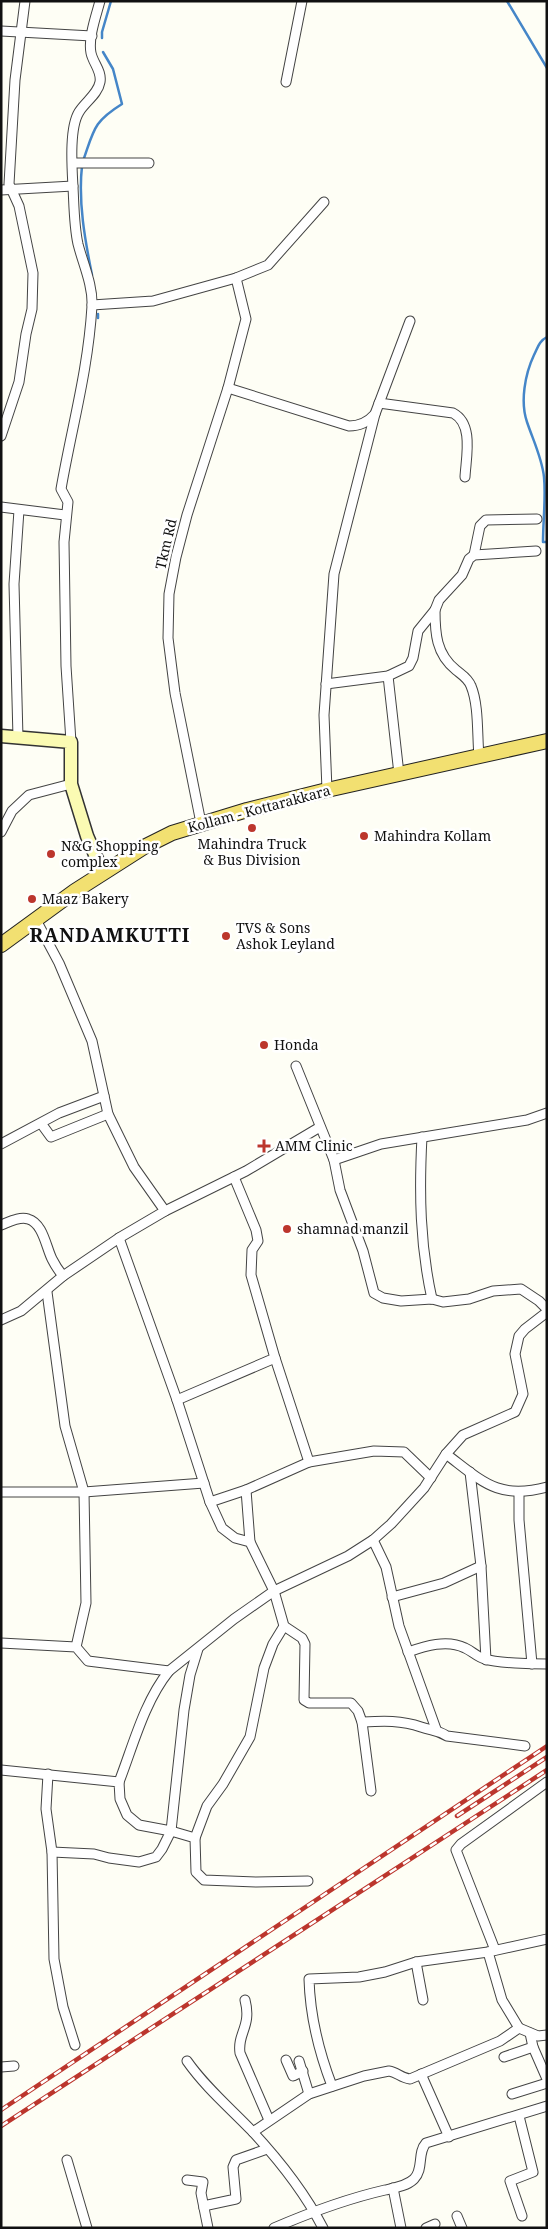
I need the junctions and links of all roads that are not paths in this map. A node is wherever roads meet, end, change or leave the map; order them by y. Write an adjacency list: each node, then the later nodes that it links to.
1 (25, 1): 5 (street)
2 (100, 1): 6 (street)
3 (302, 1): 7 (street)
4 (1, 31): 5 (street)
5 (20, 33): 6 (street); 11 (street)
6 (92, 36): 8 (street)
7 (286, 82)
8 (73, 164): 9 (street); 10 (street)
9 (149, 164)
10 (72, 186): 11 (street); 15 (street)
11 (12, 189): 12 (street); 20 (street)
12 (1, 190)
13 (324, 202): 14 (street)
14 (236, 278): 15 (street); 17 (street, Tkm Rd)
15 (92, 305): 24 (street)
16 (410, 321): 18 (street)
17 (228, 388): 19 (street); 39 (street, Tkm Rd)
18 (379, 403): 19 (street); 21 (street)
19 (375, 414): 30 (street)
20 (1, 436)
21 (465, 477)
22 (1, 508): 23 (street)
23 (19, 510): 24 (street); 32 (street)
24 (65, 515): 34 (street)
25 (537, 519): 27 (street)
26 (536, 551): 27 (street)
27 (474, 555): 28 (street)
28 (435, 610): 29 (street); 35 (street)
29 (388, 676): 30 (street); 36 (street)
30 (326, 684): 38 (street)
31 (1, 736): 32 (street)
32 (18, 738): 34 (street)
33 (547, 741): 35 (main road, Kollam - Kottarakkara)
34 (72, 742): 37 (street)
35 (479, 756): 36 (main road, Kollam - Kottarakkara)
36 (399, 774): 38 (main road, Kollam - Kottarakkara)
37 (71, 784): 40 (street); 41 (street)
38 (327, 790): 39 (main road, Kollam - Kottarakkara)
39 (201, 823): 41 (main road, Kollam - Kottarakkara)
40 (1, 832)
41 (103, 872): 42 (main road, Kollam - Kottarakkara)
42 (35, 918): 43 (main road, Kollam - Kottarakkara); 45 (street)
43 (1, 945)
44 (296, 1066): 49 (street)
45 (104, 1096): 47 (street); 51 (street)
46 (547, 1113): 50 (street)
47 (108, 1114): 48 (street); 54 (street)
48 (43, 1126)
49 (320, 1127): 52 (street); 53 (street)
50 (422, 1137): 52 (street); 59 (street)
51 (1, 1144)
52 (334, 1160): 59 (street)
53 (234, 1177): 54 (street); 62 (street)
54 (165, 1211): 56 (street)
55 (1, 1224): 57 (street)
56 (118, 1238): 57 (street); 63 (street)
57 (63, 1276): 58 (street)
58 (47, 1292): 61 (street); 72 (street)
59 (432, 1299): 60 (street)
60 (547, 1310): 64 (street)
61 (1, 1320)
62 (275, 1358): 63 (street); 65 (street)
63 (177, 1400): 68 (street)
64 (446, 1454): 66 (street); 67 (street)
65 (309, 1462): 67 (street); 70 (street)
66 (470, 1472): 73 (street); 77 (street)
67 (431, 1478): 75 (street)
68 (204, 1483): 72 (street); 74 (street)
69 (547, 1487): 73 (street)
70 (246, 1490): 74 (street); 76 (street)
71 (1, 1492): 72 (street)
72 (84, 1492): 82 (street)
73 (519, 1493): 86 (street)
74 (210, 1502): 76 (street)
75 (373, 1540): 78 (street); 79 (street)
76 (250, 1542): 78 (street)
77 (481, 1566): 79 (street); 85 (street)
78 (274, 1591): 80 (street); 83 (street)
79 (392, 1597): 84 (street)
80 (284, 1626): 89 (street); 98 (street)
81 (1, 1643): 82 (street)
82 (76, 1647): 88 (street)
83 (198, 1649): 88 (street); 97 (street)
84 (408, 1652): 85 (street); 90 (street)
85 (486, 1660): 86 (street)
86 (532, 1664): 87 (street)
87 (547, 1664)
88 (169, 1671): 94 (street)
89 (362, 1722): 90 (street); 96 (street)
90 (436, 1729): 91 (street)
91 (525, 1746)
92 (1, 1770): 93 (street)
93 (48, 1774): 94 (street); 99 (street)
94 (119, 1782): 97 (street)
95 (547, 1782): 102 (street)
96 (371, 1791)
97 (171, 1831): 98 (street); 99 (street)
98 (195, 1838): 100 (street)
99 (52, 1852): 109 (street)
100 (308, 1881)
101 (547, 1939): 102 (street)
102 (492, 1951): 103 (street); 106 (street)
103 (416, 1962): 105 (street); 121 (street)
104 (245, 2000): 126 (street)
105 (423, 2000)
106 (519, 2028): 107 (street); 118 (street)
107 (530, 2033): 108 (street); 110 (street)
108 (547, 2035)
109 (75, 2045)
110 (533, 2047): 111 (street); 119 (street)
111 (504, 2057)
112 (286, 2060): 117 (street)
113 (187, 2061): 127 (street)
114 (299, 2061): 117 (street)
115 (14, 2066): 116 (street)
116 (1, 2067)
117 (302, 2071): 122 (street)
118 (421, 2074): 121 (street); 128 (street)
119 (547, 2079)
120 (547, 2083): 123 (street)
121 (332, 2086): 122 (street)
122 (309, 2094): 126 (street)
123 (512, 2094)
124 (547, 2106): 125 (street)
125 (519, 2116): 128 (street); 136 (street)
126 (269, 2120): 127 (street)
127 (253, 2132): 129 (street)
128 (449, 2137): 132 (street)
129 (267, 2149): 133 (street); 134 (street)
130 (67, 2160): 137 (street)
131 (187, 2180): 133 (street)
132 (393, 2188): 134 (street); 141 (street)
133 (204, 2208): 138 (street)
134 (314, 2211): 139 (street); 140 (street)
135 (457, 2216): 142 (street)
136 (522, 2216)
137 (87, 2228)
138 (208, 2228)
139 (274, 2228)
140 (323, 2228)
141 (401, 2228)
142 (462, 2228)

